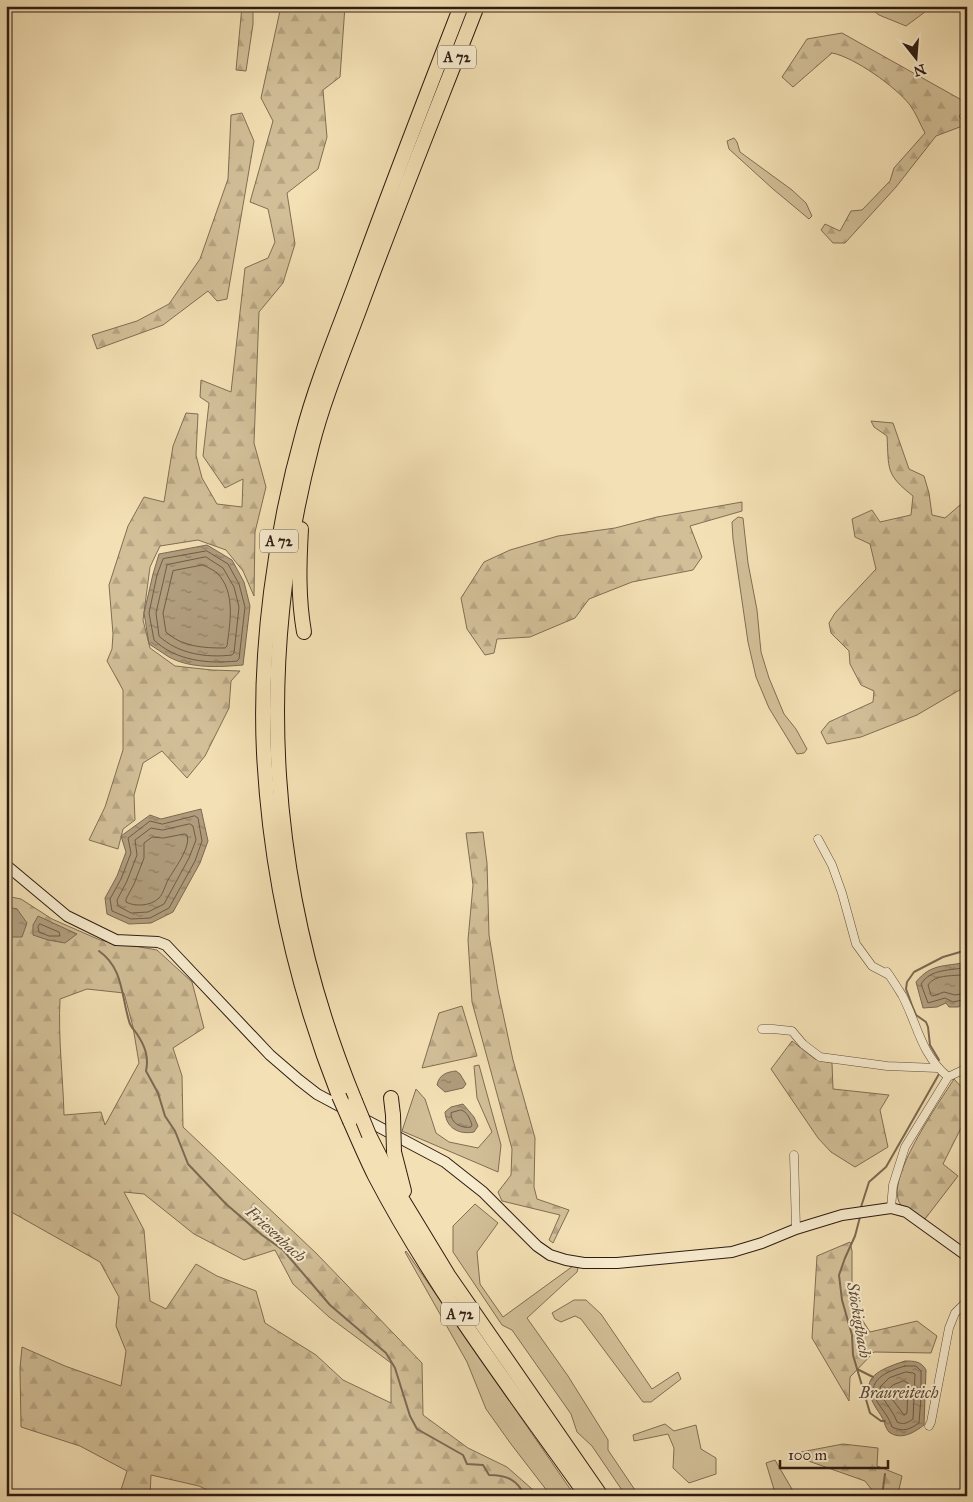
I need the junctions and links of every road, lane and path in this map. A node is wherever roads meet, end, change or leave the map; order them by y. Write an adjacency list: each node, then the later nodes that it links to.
1 (460, 6): 19 (highway, A 72, bridge)
2 (477, 6): 3 (highway, A 72)
3 (312, 445): 4 (highway); 14 (highway, A 72, bridge)
4 (304, 632)
5 (818, 839): 8 (street)
6 (6, 865): 15 (street)
7 (762, 1029): 8 (street)
8 (937, 1068): 10 (street)
9 (967, 1068): 10 (street)
10 (948, 1077): 13 (street)
11 (391, 1098): 14 (highway, bridge)
12 (794, 1155): 15 (street)
13 (891, 1208): 15 (street); 16 (street)
14 (412, 1218): 20 (highway, A 72)
15 (796, 1229)
16 (966, 1254)
17 (967, 1301): 18 (street)
18 (929, 1426)
19 (587, 1496)
20 (601, 1496)

